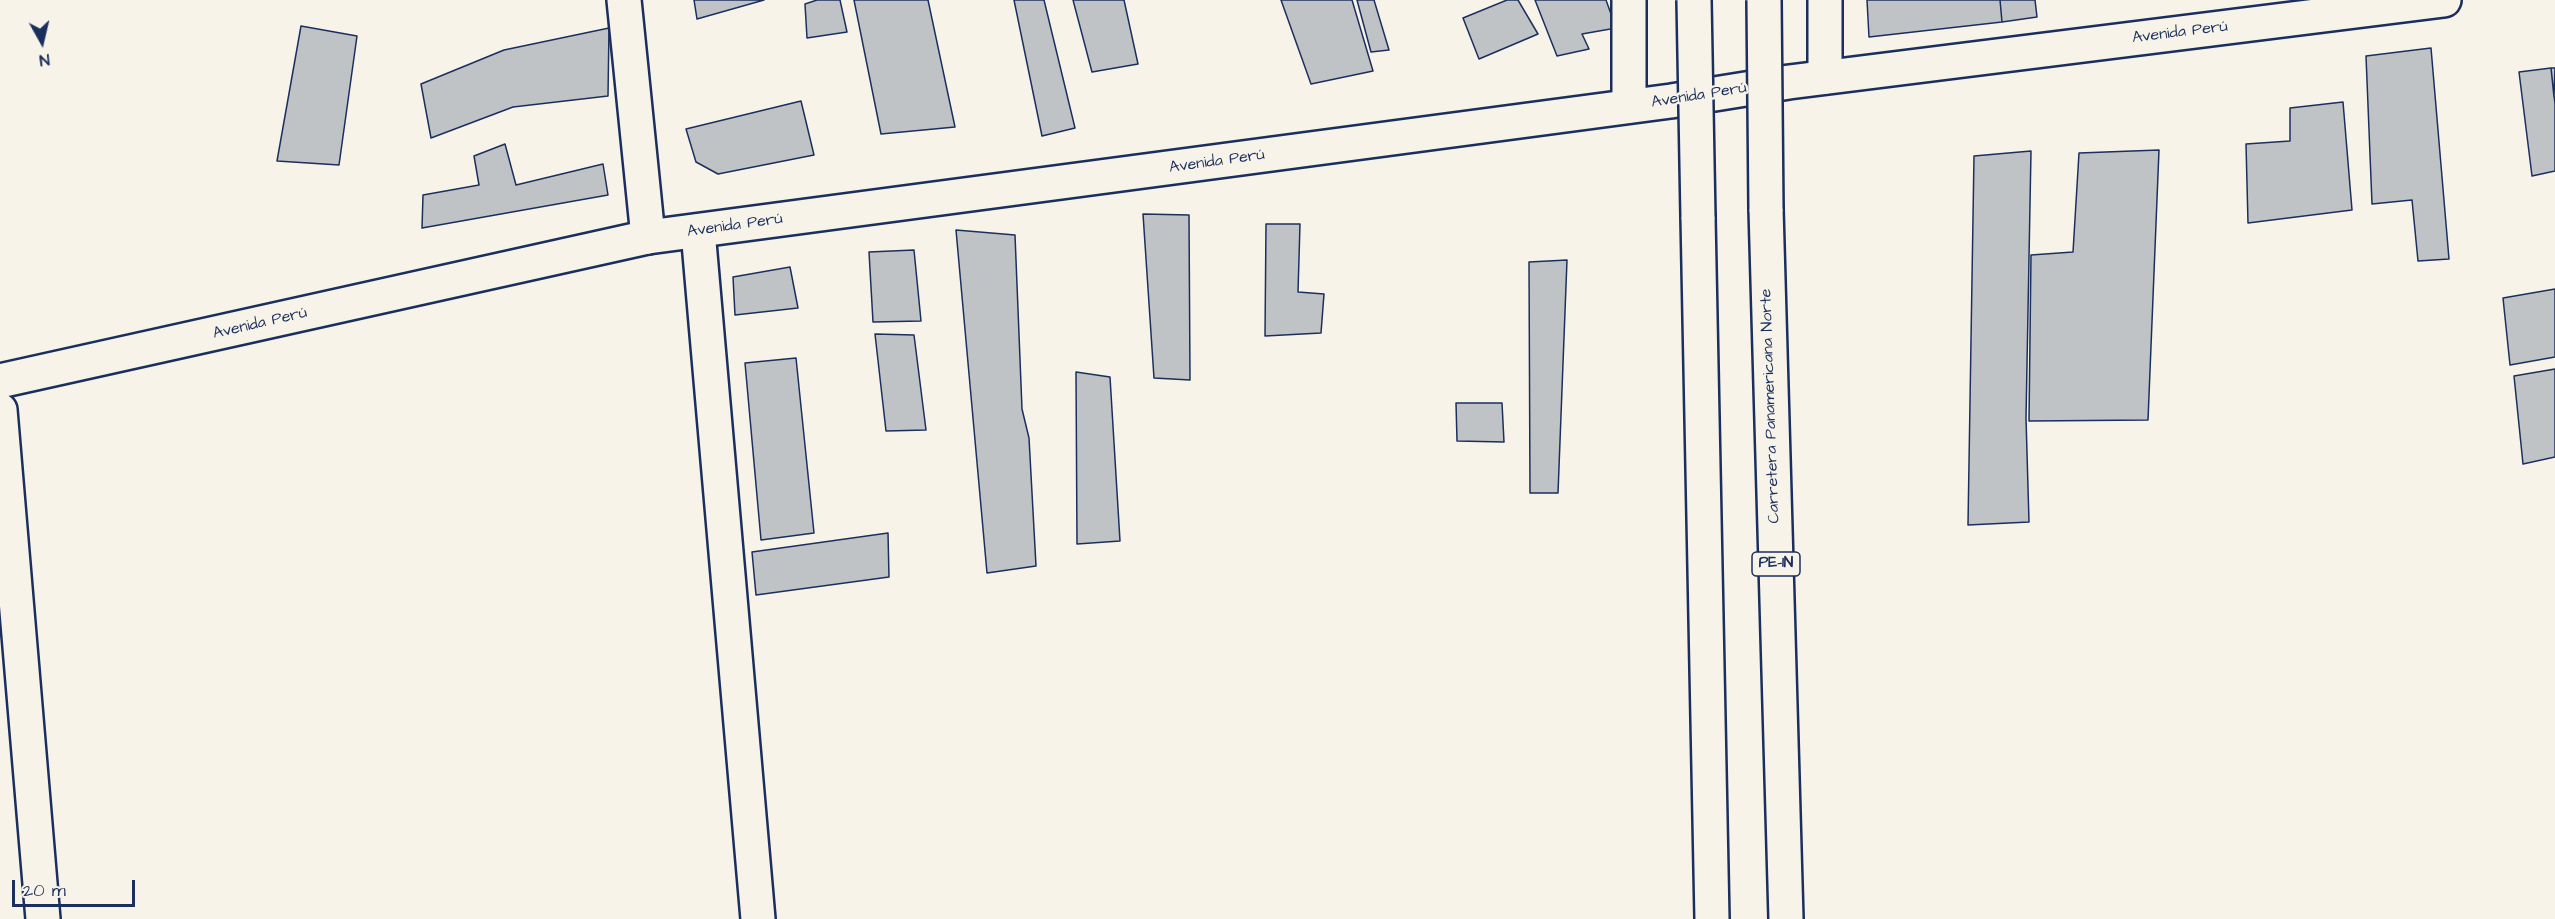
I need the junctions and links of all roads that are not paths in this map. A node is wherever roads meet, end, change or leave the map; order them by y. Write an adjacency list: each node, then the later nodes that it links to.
1 (624, 0): 10 (main road)
2 (1629, 0): 8 (main road)
3 (1694, 0): 15 (main road, bridge)
4 (1764, 0): 16 (main road, Carretera Panamericana Norte / PE-1N, bridge)
5 (1825, 0): 7 (main road)
6 (2444, 0): 7 (main road, Avenida Perú)
7 (1825, 77): 8 (main road, Avenida Perú)
8 (1629, 106): 9 (main road, Avenida Perú)
9 (698, 231): 10 (main road, Avenida Perú); 14 (main road)
10 (648, 237): 11 (main road, Avenida Perú)
11 (0, 381)
12 (0, 410): 13 (main road)
13 (43, 919)
14 (758, 919)
15 (1712, 919)
16 (1786, 919)

